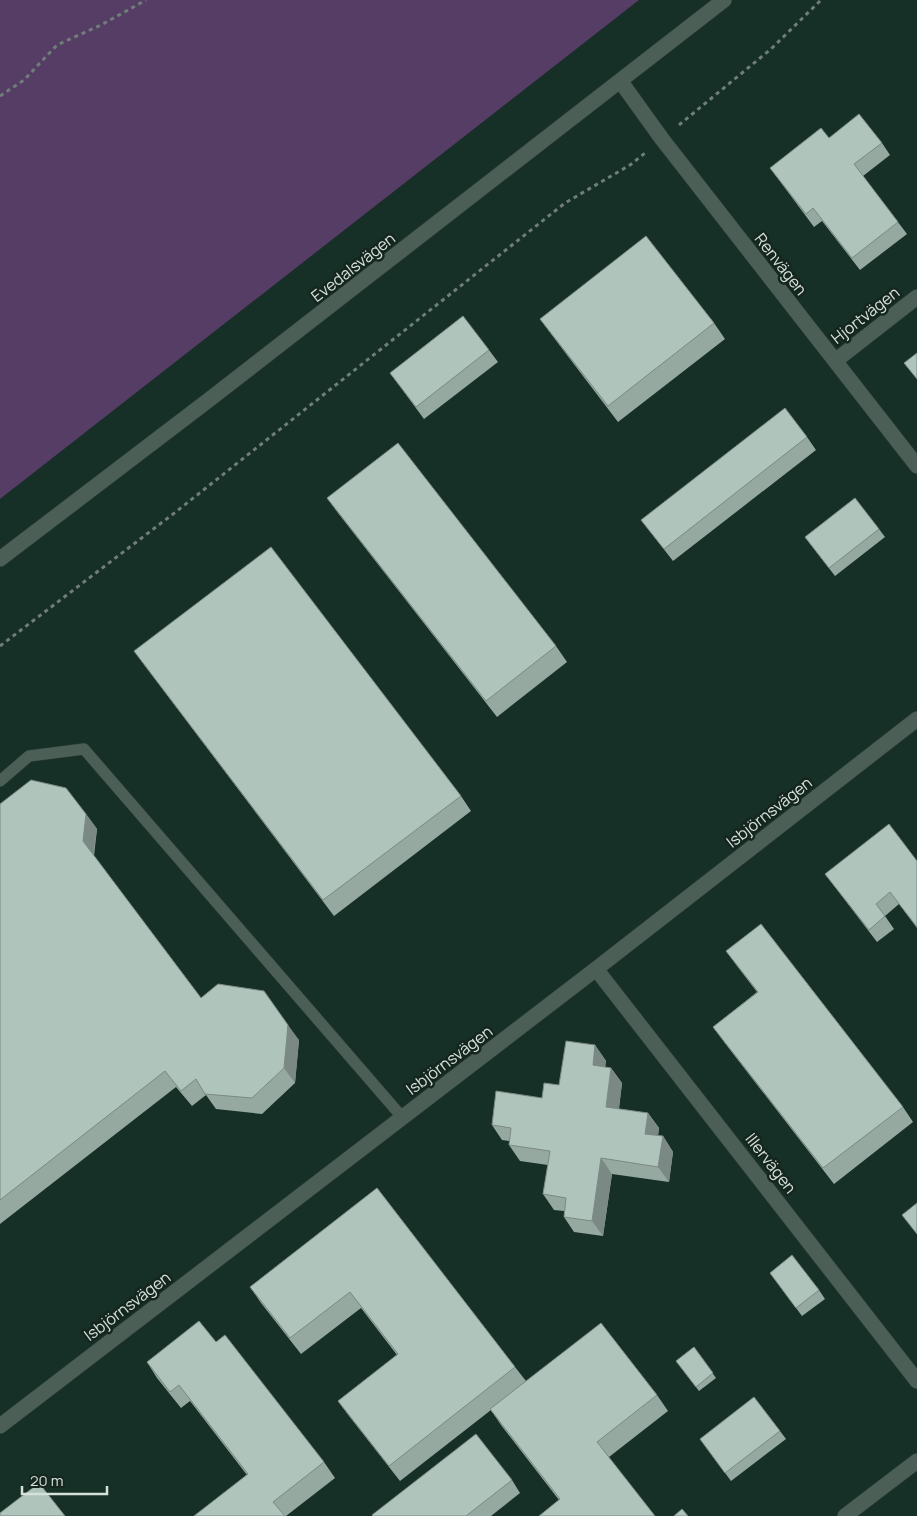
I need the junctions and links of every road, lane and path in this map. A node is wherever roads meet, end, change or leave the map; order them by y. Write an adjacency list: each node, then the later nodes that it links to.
1 (146, 0): 5 (path)
2 (724, 0): 4 (street, Evedalsvägen)
3 (821, 0): 6 (path)
4 (621, 82): 6 (street, Renvägen); 10 (street, Evedalsvägen)
5 (0, 96)
6 (662, 139): 8 (street, Renvägen); 11 (path)
7 (917, 297): 8 (street, Hjortvägen)
8 (835, 361): 9 (street, Renvägen)
9 (917, 466)
10 (0, 559)
11 (0, 646)
12 (917, 719): 14 (street, Isbjörnsvägen)
13 (0, 782): 15 (lane)
14 (596, 969): 15 (street, Isbjörnsvägen); 16 (street, Illervägen)
15 (402, 1117): 17 (street, Isbjörnsvägen)
16 (917, 1381)
17 (0, 1426)
18 (917, 1460): 19 (street)
19 (846, 1516)

